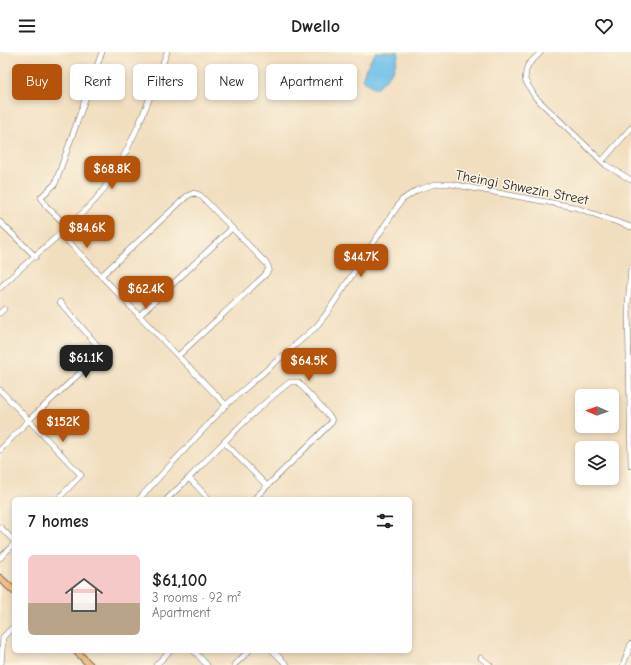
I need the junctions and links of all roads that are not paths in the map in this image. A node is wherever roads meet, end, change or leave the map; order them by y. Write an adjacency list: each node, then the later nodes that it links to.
1 (102, 52): 8 (street)
2 (167, 52): 11 (street)
3 (541, 52): 5 (street)
4 (631, 128): 5 (street)
5 (602, 161): 6 (street)
6 (631, 180)
7 (0, 222): 12 (street)
8 (63, 222)
9 (631, 227): 20 (street, Theingi Shwezin Street)
10 (232, 228): 14 (street); 17 (street); 18 (street)
11 (61, 234): 12 (street); 14 (street)
12 (36, 257): 15 (street)
13 (631, 268): 24 (street)
14 (101, 276): 17 (street)
15 (0, 288)
16 (60, 302): 21 (street)
17 (139, 316): 18 (street)
18 (178, 356): 20 (street)
19 (0, 390): 21 (street)
20 (226, 405): 28 (street, Theingi Shwezin Street)
21 (29, 420): 23 (street); 27 (street)
22 (224, 442): 25 (street); 26 (street); 26 (street)
23 (0, 450)
24 (631, 466)
25 (189, 478): 29 (street); 30 (street)
26 (268, 486): 31 (street)
27 (60, 497)
28 (141, 497)
29 (169, 497)
30 (207, 497)
31 (256, 497)
32 (0, 527): 33 (street)
33 (12, 540)
34 (12, 544): 35 (street)
35 (0, 558)
36 (0, 578): 37 (main road)
37 (12, 589)
38 (12, 628): 46 (street)
39 (631, 644): 53 (street)
40 (78, 653): 47 (main road)
41 (168, 653): 48 (street)
42 (196, 653): 49 (street)
43 (247, 653): 50 (street)
44 (275, 653): 51 (street)
45 (481, 658): 52 (street)
46 (1, 665)
47 (90, 665)
48 (156, 665)
49 (207, 665)
50 (234, 665)
51 (287, 665)
52 (490, 665)
53 (624, 665)

